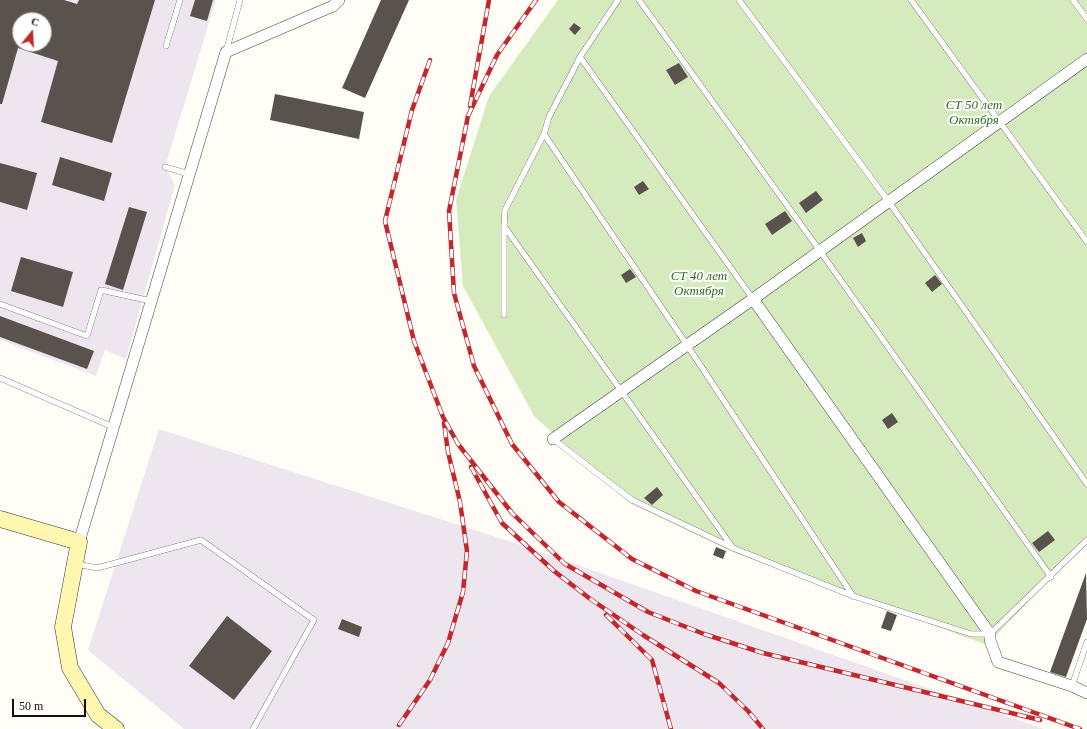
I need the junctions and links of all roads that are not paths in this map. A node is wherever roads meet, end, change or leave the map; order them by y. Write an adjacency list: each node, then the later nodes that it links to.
1 (180, 0): 10 (lane)
2 (240, 0): 11 (lane)
3 (338, 0): 11 (street)
4 (618, 0): 12 (lane)
5 (639, 0): 21 (lane)
6 (739, 0): 18 (lane)
7 (911, 0): 14 (lane)
8 (1073, 0): 9 (lane)
9 (1086, 17)
10 (166, 46)
11 (226, 52): 17 (street)
12 (580, 57): 15 (lane); 22 (lane)
13 (1087, 59): 14 (street)
14 (1001, 122): 18 (street); 20 (lane)
15 (544, 134): 19 (lane); 26 (lane)
16 (165, 167): 17 (lane)
17 (189, 174): 23 (street)
18 (889, 202): 21 (street); 31 (lane)
19 (504, 226): 25 (lane); 28 (lane)
20 (1087, 242)
21 (820, 251): 22 (street); 37 (lane)
22 (753, 299): 26 (street); 39 (street)
23 (151, 301): 24 (lane); 29 (street)
24 (0, 304)
25 (504, 315)
26 (687, 345): 28 (street); 38 (lane)
27 (0, 378): 29 (lane)
28 (622, 391): 30 (street); 35 (lane)
29 (113, 427): 34 (street)
30 (553, 439): 35 (lane)
31 (1087, 484)
32 (0, 518): 34 (street)
33 (1087, 540): 37 (lane)
34 (79, 542): 36 (street)
35 (733, 548): 38 (lane)
36 (75, 564): 43 (street); 44 (lane)
37 (1051, 577): 39 (lane)
38 (853, 596): 39 (lane)
39 (990, 634): 41 (street)
40 (1087, 642): 41 (lane)
41 (1072, 686): 42 (street)
42 (1087, 694)
43 (116, 729)
44 (253, 729)

